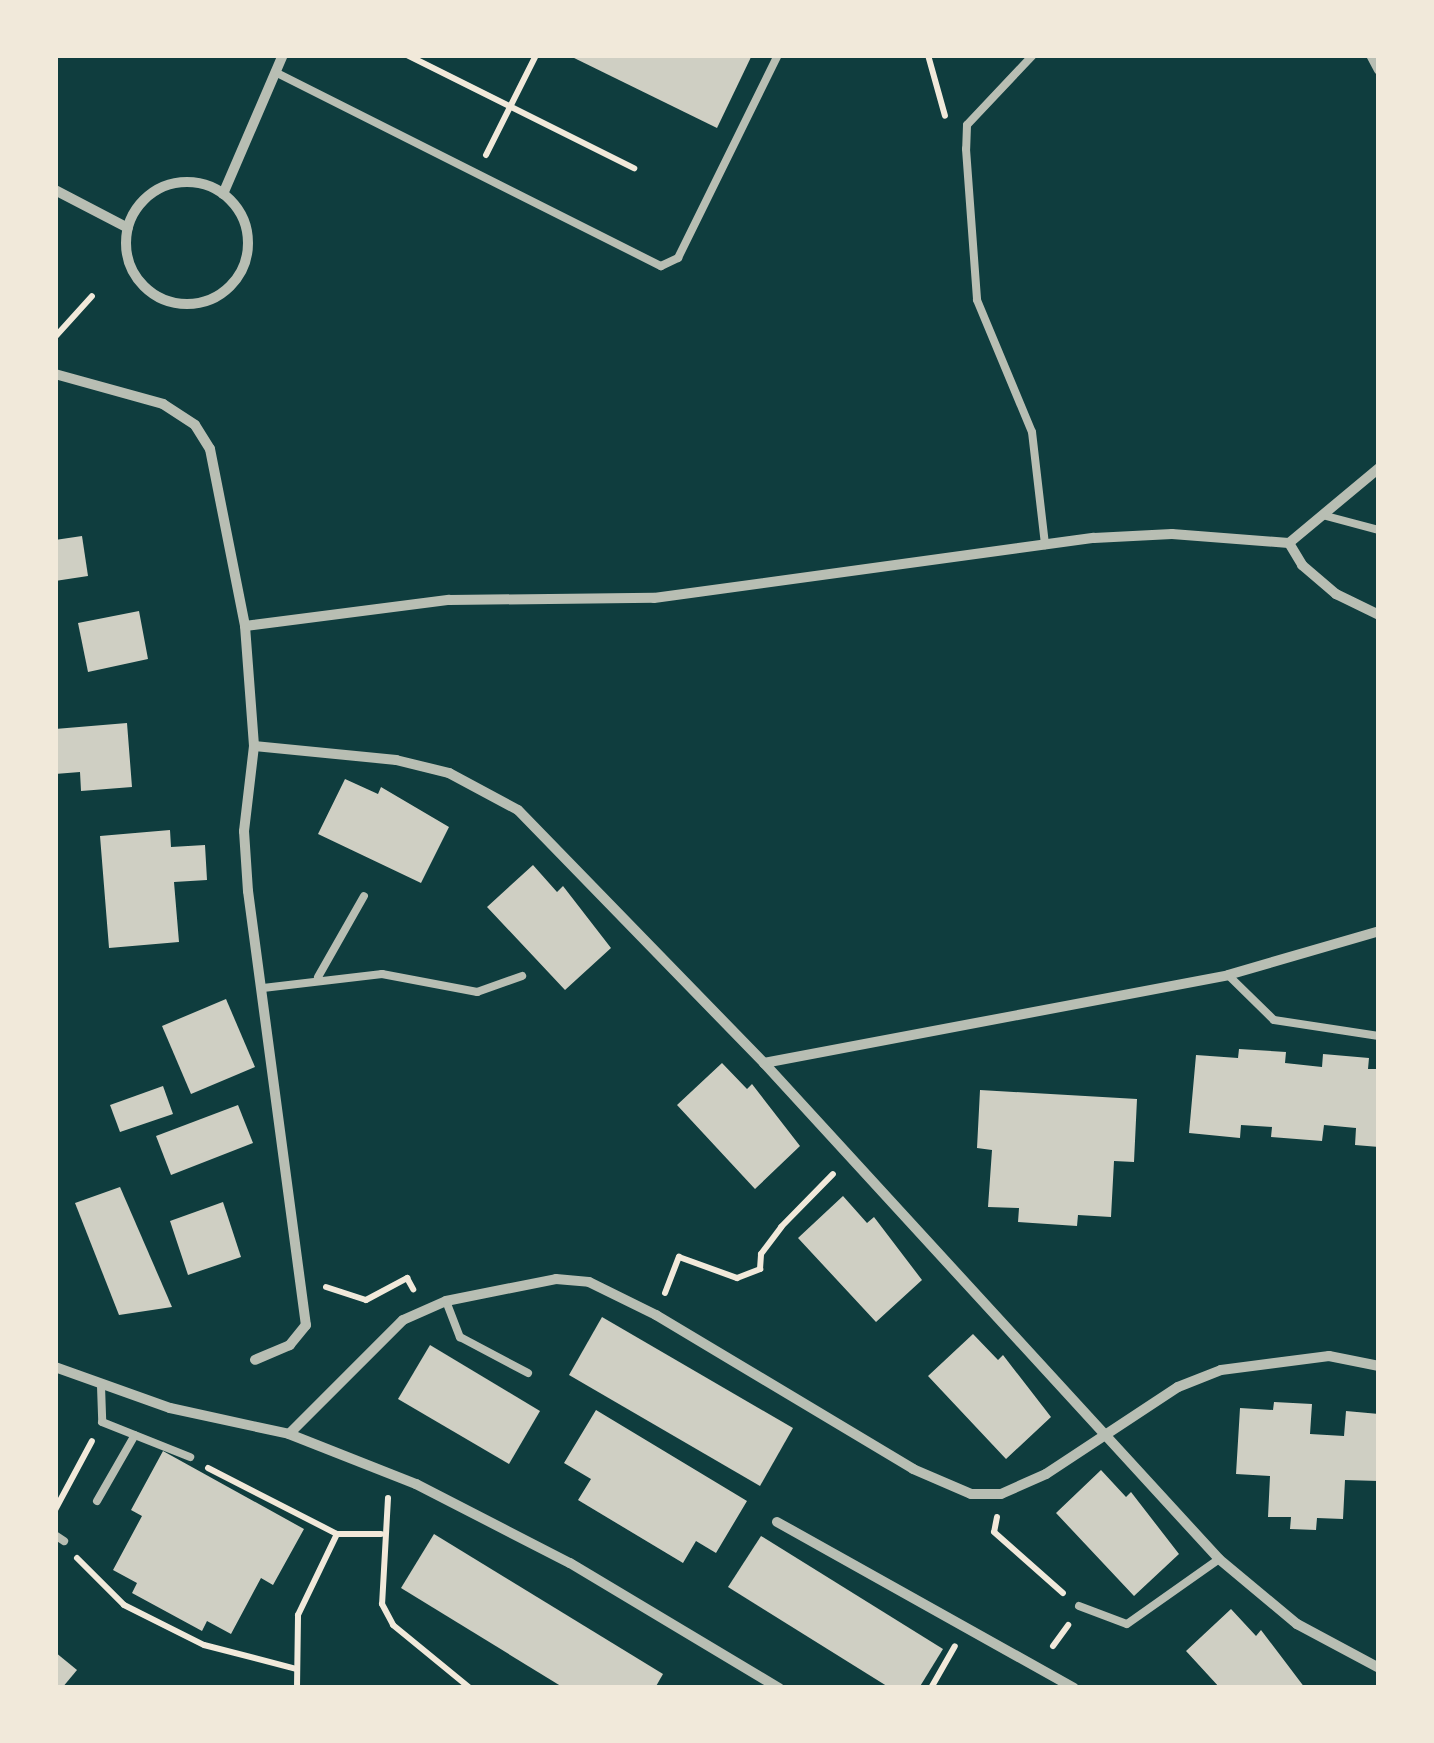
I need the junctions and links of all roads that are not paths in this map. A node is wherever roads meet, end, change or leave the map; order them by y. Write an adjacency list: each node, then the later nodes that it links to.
1 (269, 55): 5 (street)
2 (778, 55): 5 (lane)
3 (1033, 55): 15 (lane)
4 (1371, 55): 6 (street)
5 (280, 63): 8 (street)
6 (1379, 70)
7 (55, 190): 9 (street)
8 (224, 194): 9 (street); 9 (street)
9 (128, 228)
10 (55, 374): 17 (street)
11 (1379, 468): 12 (street)
12 (1326, 516): 13 (lane); 14 (street)
13 (1379, 530)
14 (1289, 543): 15 (street); 16 (street)
15 (1045, 546): 17 (street)
16 (1379, 615)
17 (245, 626): 18 (street)
18 (254, 746): 24 (street); 26 (street)
19 (364, 896): 23 (lane)
20 (1379, 930): 21 (street)
21 (1228, 975): 25 (lane); 26 (street)
22 (522, 976): 23 (lane)
23 (318, 977): 24 (lane)
24 (263, 988): 28 (street)
25 (1379, 1036)
26 (764, 1064): 33 (street)
27 (446, 1301): 31 (lane); 33 (street); 34 (street)
28 (255, 1360)
29 (55, 1366): 32 (street)
30 (1379, 1366): 33 (street)
31 (528, 1374)
32 (101, 1386): 34 (street); 35 (lane)
33 (1110, 1433): 41 (street)
34 (289, 1434): 44 (street)
35 (135, 1435): 36 (lane); 37 (lane)
36 (190, 1457)
37 (97, 1501)
38 (778, 1522): 45 (street)
39 (55, 1535): 40 (lane)
40 (64, 1542)
41 (1219, 1558): 42 (lane); 43 (street)
42 (1079, 1606)
43 (1379, 1668)
44 (779, 1688)
45 (1074, 1688)

